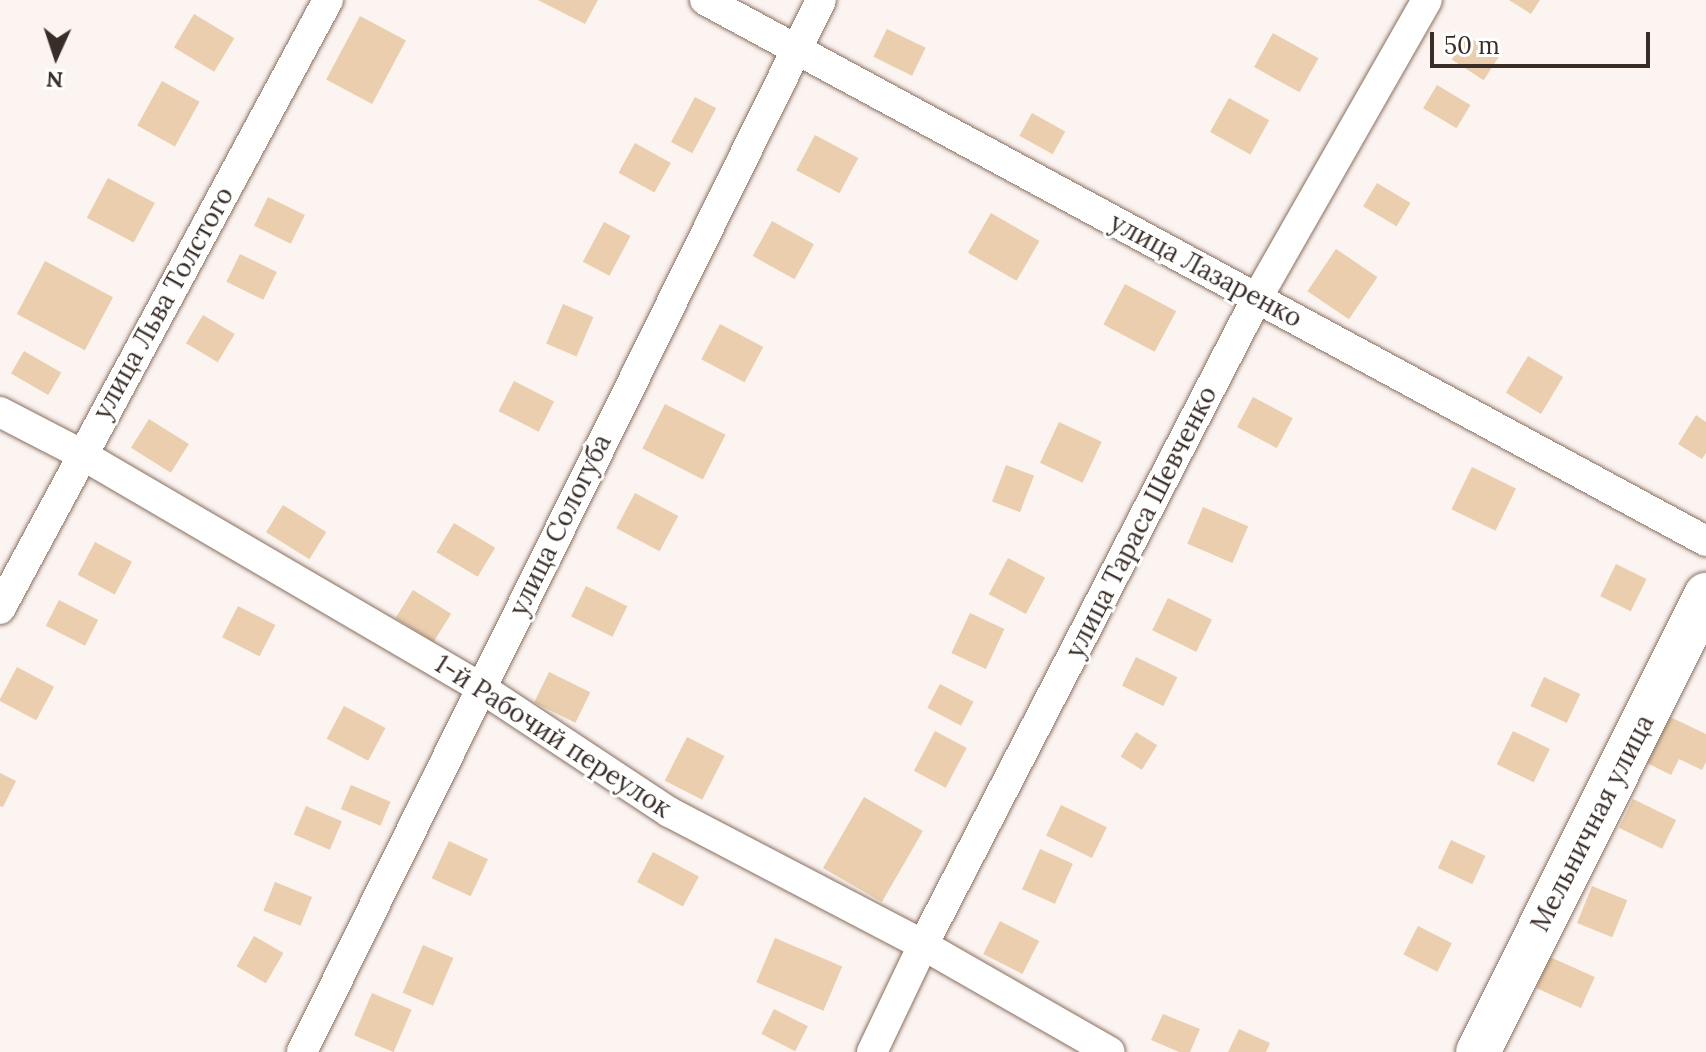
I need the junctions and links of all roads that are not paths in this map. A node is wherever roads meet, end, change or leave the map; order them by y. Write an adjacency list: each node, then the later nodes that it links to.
1 (328, 0): 8 (street, улица Льва Толстого)
2 (705, 0): 5 (street, улица Лазаренко)
3 (821, 0): 5 (street, улица Сологуба)
4 (1427, 0): 6 (street, улица Тараса Шевченко)
5 (797, 48): 6 (street, улица Лазаренко); 12 (street, улица Сологуба)
6 (1257, 298): 9 (street, улица Лазаренко); 13 (street, улица Тараса Шевченко)
7 (0, 412): 8 (street, 1-й Рабочий переулок)
8 (81, 454): 11 (street, улица Льва Толстого); 12 (street, 1-й Рабочий переулок)
9 (1706, 541)
10 (1706, 595): 17 (main road, Мельничная улица)
11 (0, 609)
12 (480, 687): 13 (street, 1-й Рабочий переулок); 14 (street, улица Сологуба)
13 (923, 945): 15 (street, улица Тараса Шевченко); 16 (street, 1-й Рабочий переулок)
14 (302, 1052)
15 (872, 1052)
16 (1110, 1052)
17 (1478, 1052)

